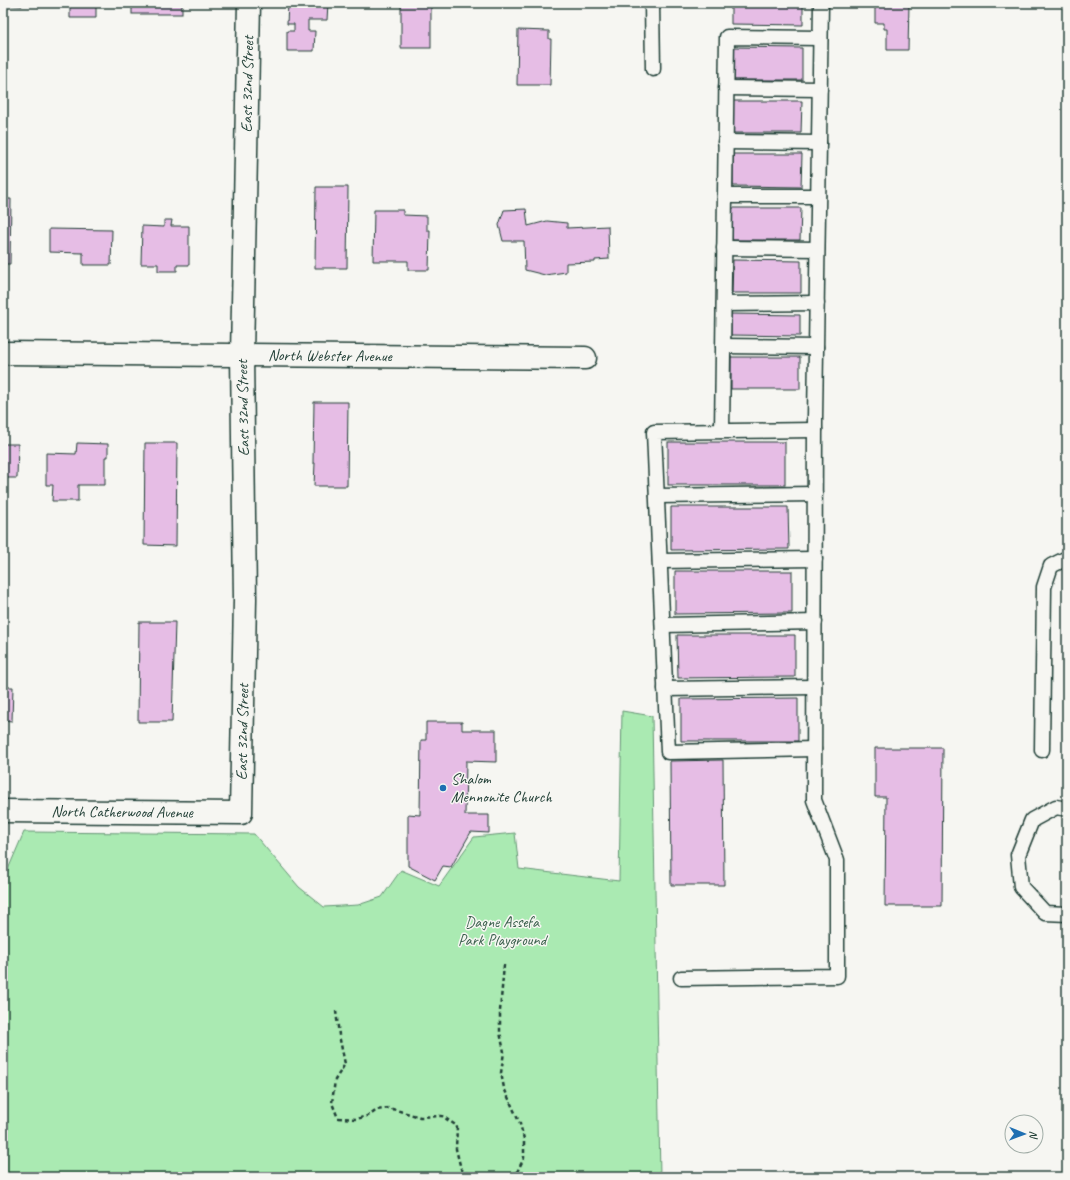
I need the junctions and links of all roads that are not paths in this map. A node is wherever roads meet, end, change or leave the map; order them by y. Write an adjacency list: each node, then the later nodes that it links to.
1 (249, 3): 19 (street, East 32nd Street)
2 (652, 3): 5 (lane)
3 (821, 3): 4 (lane)
4 (820, 38): 6 (lane); 7 (lane)
5 (653, 69)
6 (726, 88): 7 (lane); 8 (lane)
7 (820, 89): 9 (lane)
8 (725, 142): 9 (lane); 10 (lane)
9 (819, 143): 11 (lane)
10 (725, 196): 11 (lane); 12 (lane)
11 (818, 196): 13 (lane)
12 (724, 248): 13 (lane); 14 (lane)
13 (817, 249): 15 (lane)
14 (724, 304): 15 (lane); 16 (lane)
15 (817, 304): 17 (lane)
16 (723, 346): 17 (lane); 22 (lane)
17 (816, 347): 21 (lane)
18 (3, 353): 19 (street, North Webster Avenue)
19 (242, 355): 20 (street, North Webster Avenue); 36 (street, East 32nd Street)
20 (585, 358)
21 (815, 430): 22 (lane); 23 (lane)
22 (722, 431): 24 (lane)
23 (815, 494): 24 (lane); 26 (lane)
24 (657, 496): 27 (lane)
25 (1067, 558): 33 (lane)
26 (815, 559): 27 (lane); 28 (lane)
27 (660, 561): 29 (lane)
28 (815, 622): 29 (lane); 30 (lane)
29 (663, 626): 31 (lane)
30 (814, 687): 31 (lane); 32 (lane)
31 (665, 689): 32 (lane)
32 (814, 749): 38 (lane)
33 (1042, 750)
34 (1067, 808): 37 (lane)
35 (3, 811): 36 (street, North Catherwood Avenue)
36 (242, 813)
37 (1067, 914)
38 (681, 978)

